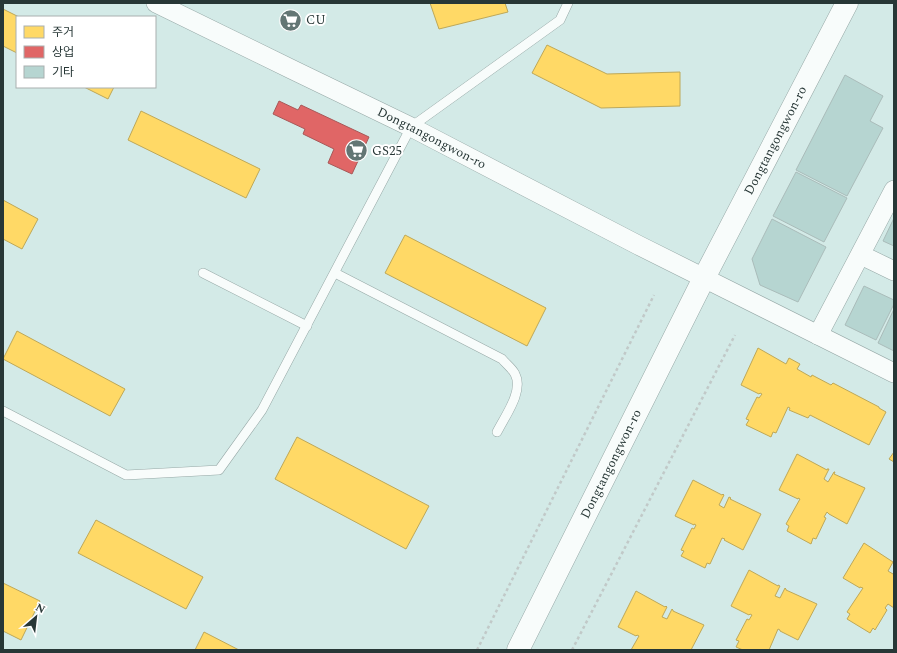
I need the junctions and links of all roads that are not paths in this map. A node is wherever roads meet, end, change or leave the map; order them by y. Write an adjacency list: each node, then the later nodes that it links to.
1 (156, 3): 4 (street, Dongtangongwon-ro)
2 (568, 3): 4 (lane)
3 (847, 3): 10 (street, Dongtangongwon-ro)
4 (411, 127): 9 (lane); 10 (street, Dongtangongwon-ro)
5 (894, 190): 6 (street)
6 (861, 255): 7 (street); 12 (street)
7 (894, 271)
8 (203, 273): 11 (lane)
9 (335, 273): 11 (lane); 15 (lane)
10 (704, 278): 12 (street); 16 (street, Dongtangongwon-ro)
11 (307, 326): 14 (lane)
12 (818, 334): 13 (street)
13 (894, 373)
14 (3, 411)
15 (497, 432)
16 (530, 623): 17 (street, Dongtangongwon-ro); 18 (street)
17 (518, 650)
18 (525, 650)

